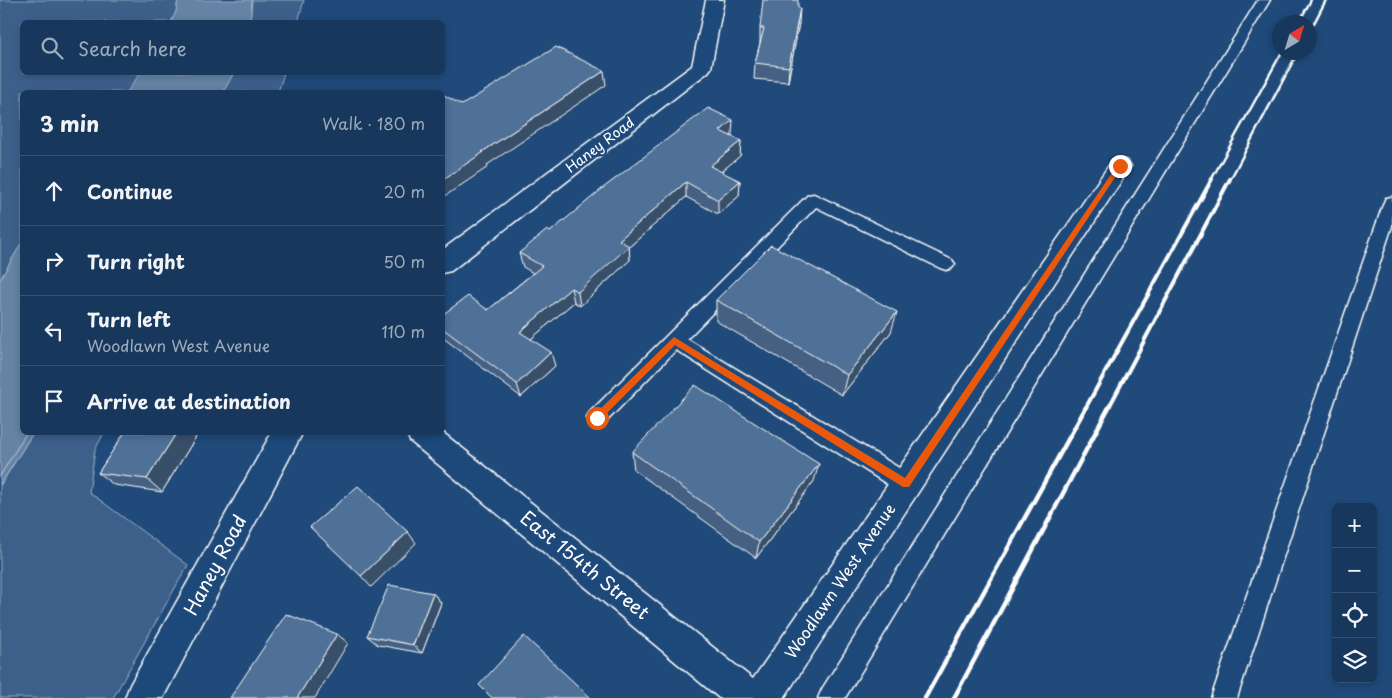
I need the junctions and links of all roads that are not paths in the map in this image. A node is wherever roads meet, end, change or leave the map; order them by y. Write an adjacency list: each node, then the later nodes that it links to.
1 (715, 0): 5 (street, Haney Road)
2 (1264, 0): 15 (lane)
3 (1120, 166): 11 (street, Woodlawn West Avenue)
4 (1392, 202): 16 (lane)
5 (445, 262)
6 (946, 264): 7 (lane)
7 (674, 340): 8 (lane); 11 (lane)
8 (597, 418)
9 (286, 435): 12 (street, Haney Road)
10 (425, 435): 13 (street, East 154th Street)
11 (906, 484): 14 (street, Woodlawn West Avenue)
12 (143, 698)
13 (748, 698)
14 (762, 698)
15 (831, 698)
16 (1224, 698)

